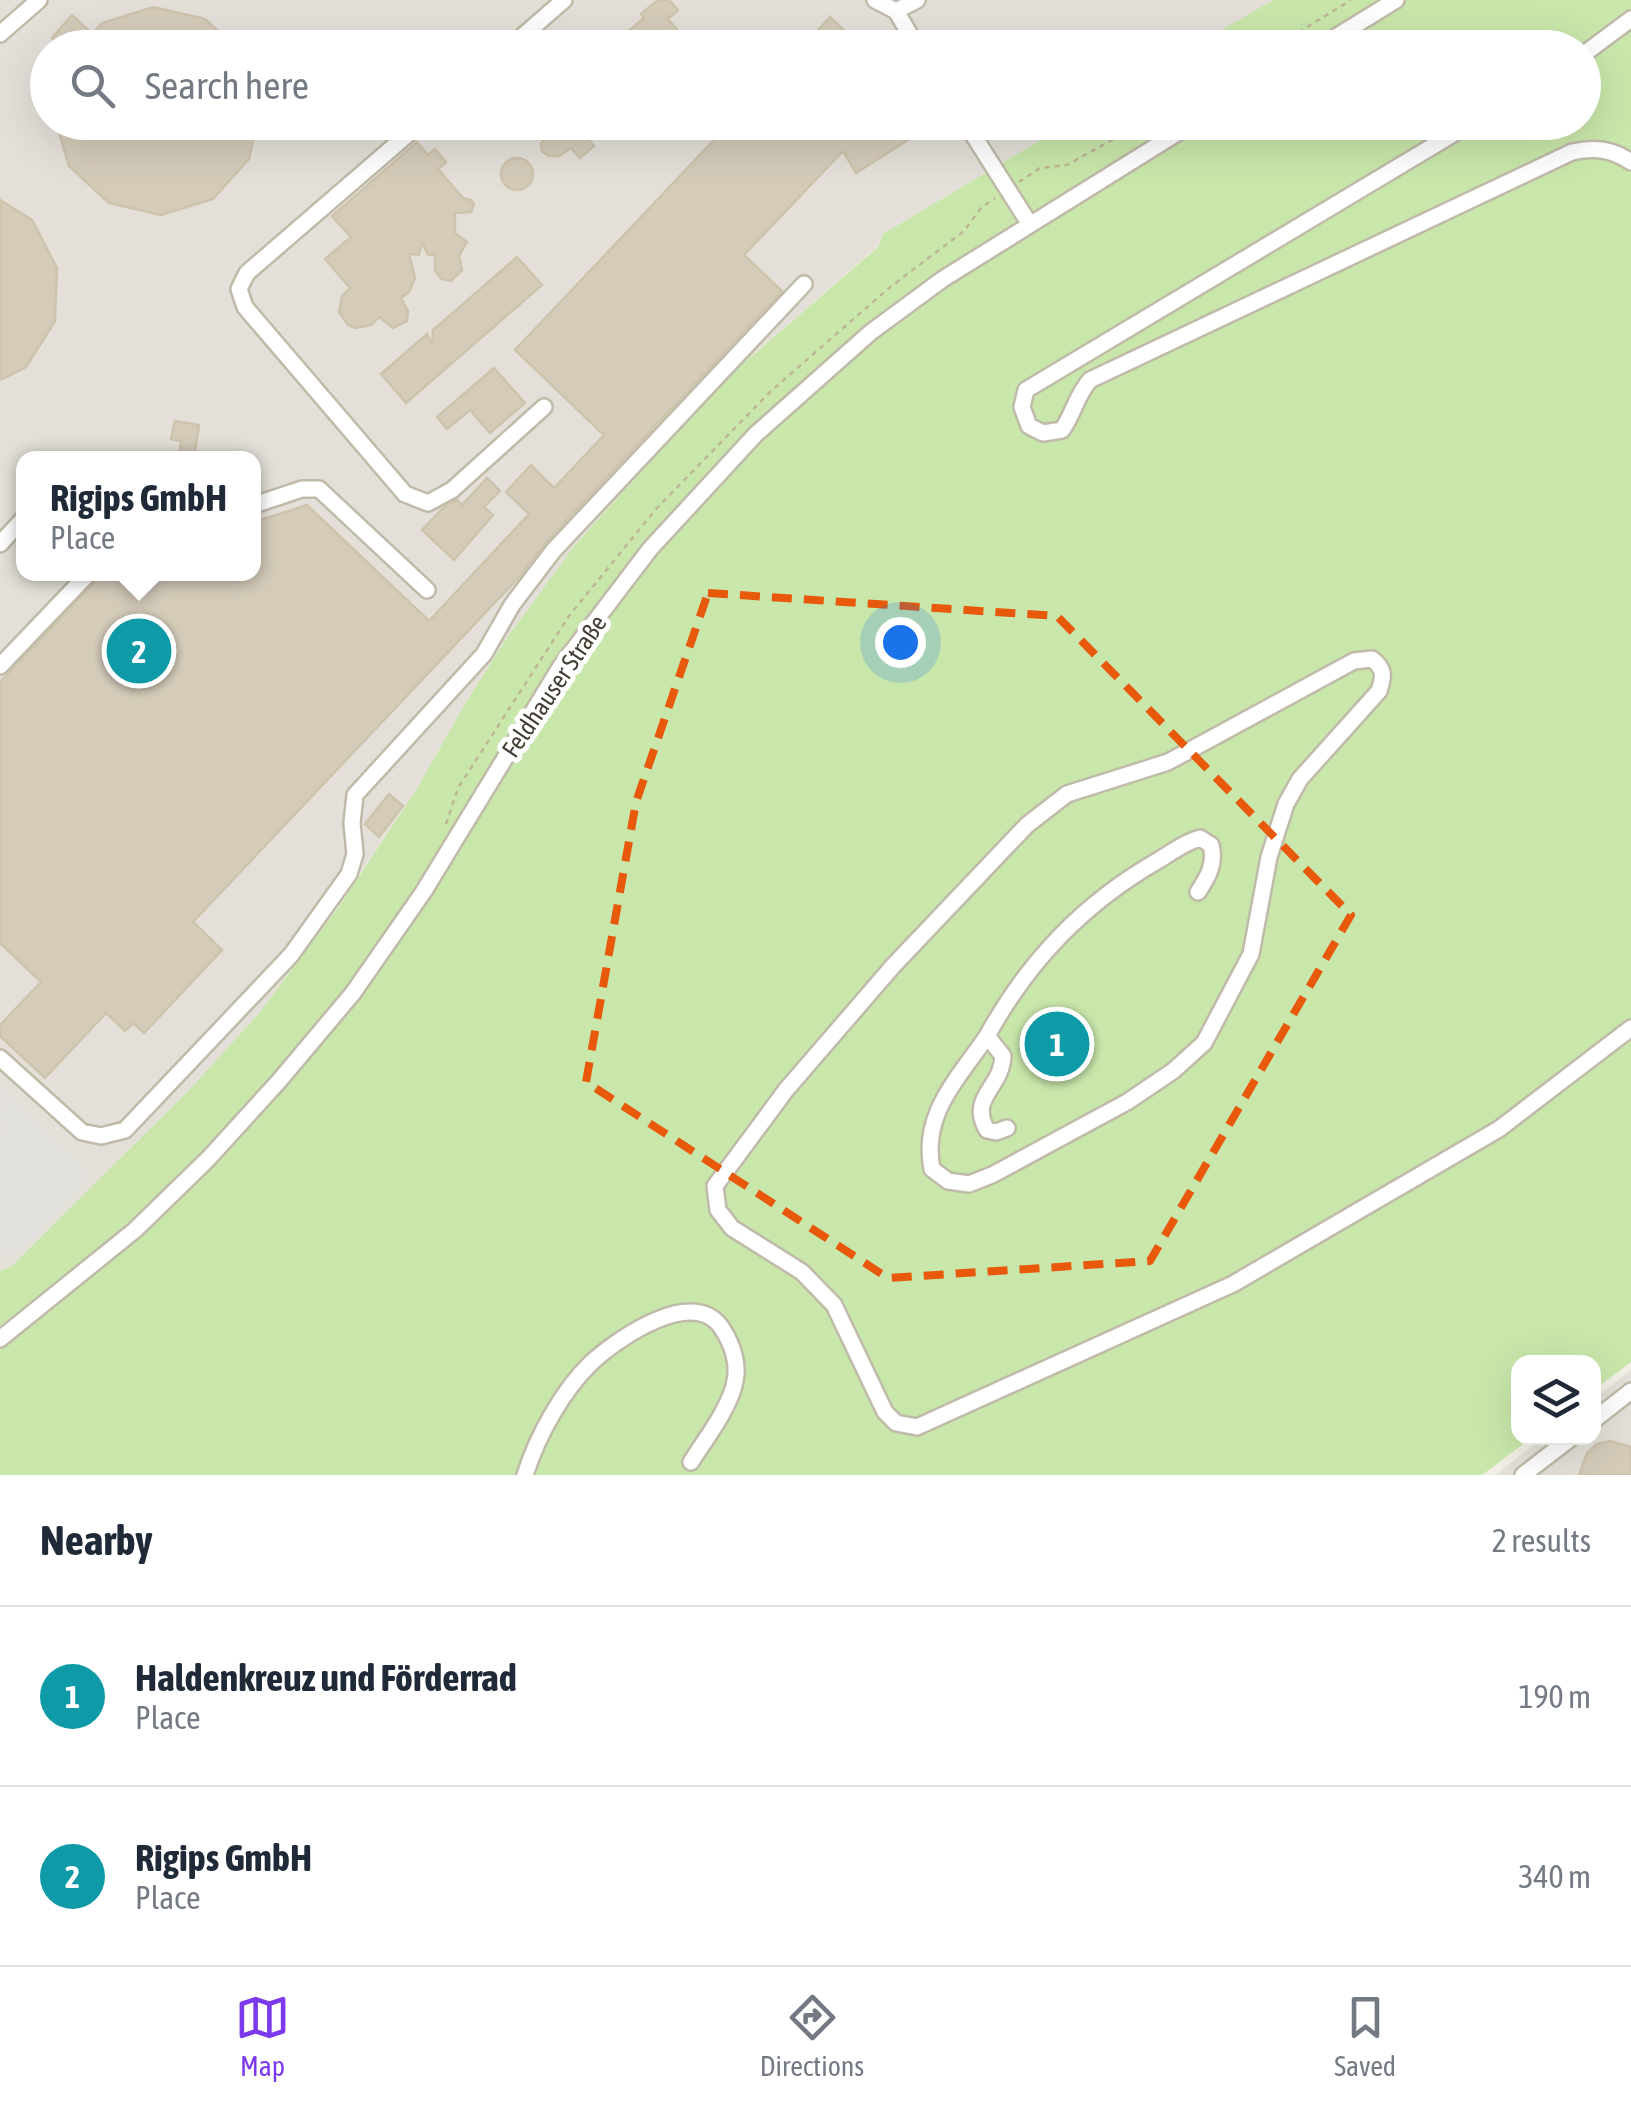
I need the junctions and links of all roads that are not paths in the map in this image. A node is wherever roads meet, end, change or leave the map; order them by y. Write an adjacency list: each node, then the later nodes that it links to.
1 (39, 0): 11 (street)
2 (564, 0): 8 (street)
3 (875, 0): 6 (street)
4 (917, 0): 6 (street)
5 (1396, 0): 10 (street)
6 (896, 11): 9 (street)
7 (1631, 19): 12 (street)
8 (530, 30)
9 (907, 30)
10 (1347, 30)
11 (0, 34)
12 (1601, 41)
13 (401, 140): 20 (street)
14 (975, 140): 18 (street)
15 (1165, 140): 18 (street, Feldhauser Straße)
16 (1443, 140): 17 (street)
17 (1631, 162)
18 (1028, 224): 30 (street, Feldhauser Straße)
19 (804, 284): 28 (street)
20 (544, 407)
21 (261, 503): 23 (street)
22 (81, 581): 24 (street)
23 (427, 590)
24 (0, 666)
25 (1198, 892): 27 (street)
26 (1631, 1028): 27 (street)
27 (987, 1036): 29 (street)
28 (0, 1058)
29 (1006, 1128)
30 (0, 1339)
31 (1631, 1391): 32 (street)
32 (1601, 1415)
33 (1562, 1445): 36 (street)
34 (690, 1462): 35 (street)
35 (525, 1475)
36 (1523, 1475)

